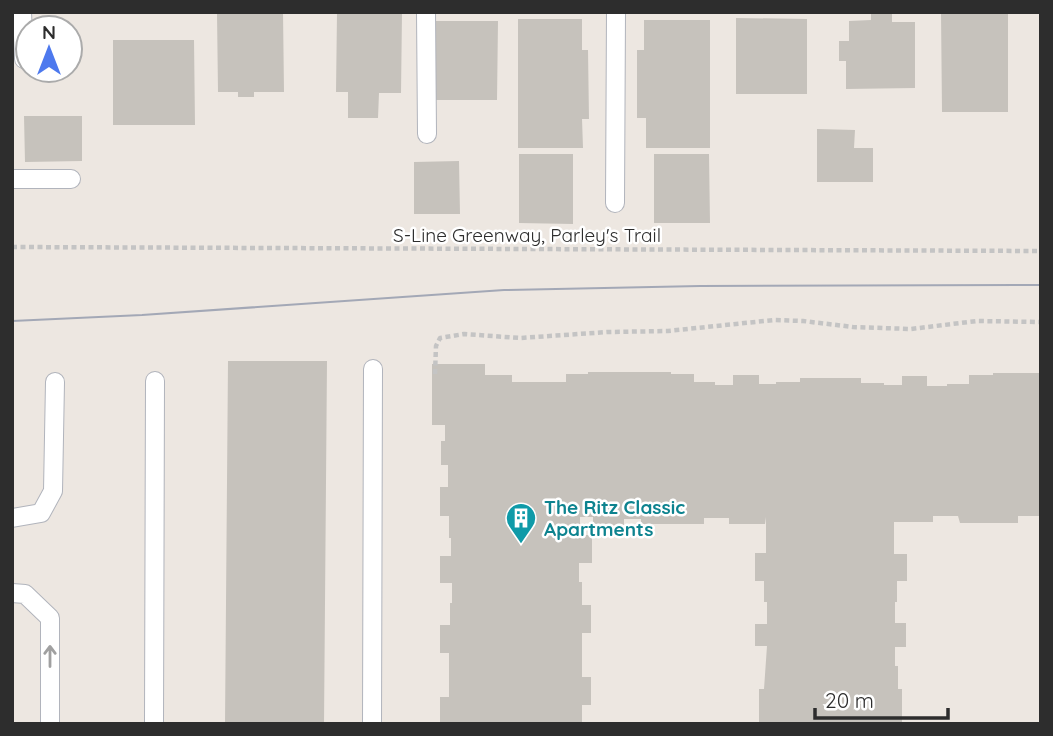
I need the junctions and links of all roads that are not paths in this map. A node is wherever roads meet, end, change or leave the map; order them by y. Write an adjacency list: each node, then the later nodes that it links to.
1 (426, 12): 3 (lane)
2 (616, 12): 6 (lane)
3 (427, 134)
4 (12, 179): 5 (lane)
5 (71, 179)
6 (615, 202)
7 (373, 369): 14 (lane)
8 (155, 381): 13 (lane)
9 (55, 382): 10 (lane)
10 (12, 518)
11 (12, 593): 12 (lane, one-way to 11)
12 (50, 724)
13 (154, 724)
14 (372, 724)

